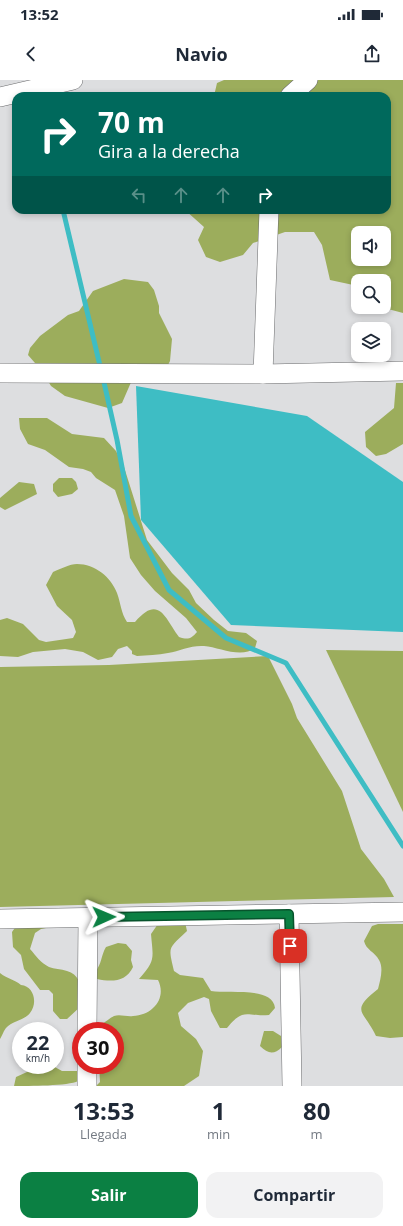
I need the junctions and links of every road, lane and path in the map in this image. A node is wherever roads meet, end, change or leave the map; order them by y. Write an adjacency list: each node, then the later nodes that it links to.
1 (308, 80): 4 (street)
2 (68, 81): 3 (street)
3 (21, 92)
4 (294, 92)
5 (268, 214): 8 (street)
6 (403, 371): 8 (street)
7 (0, 373): 8 (street)
8 (263, 374)
9 (403, 912): 10 (street)
10 (289, 914): 11 (street); 16 (street)
11 (88, 918): 12 (street); 13 (street)
12 (0, 919)
13 (87, 1022)
14 (87, 1074): 15 (street)
15 (87, 1086)
16 (292, 1086)

